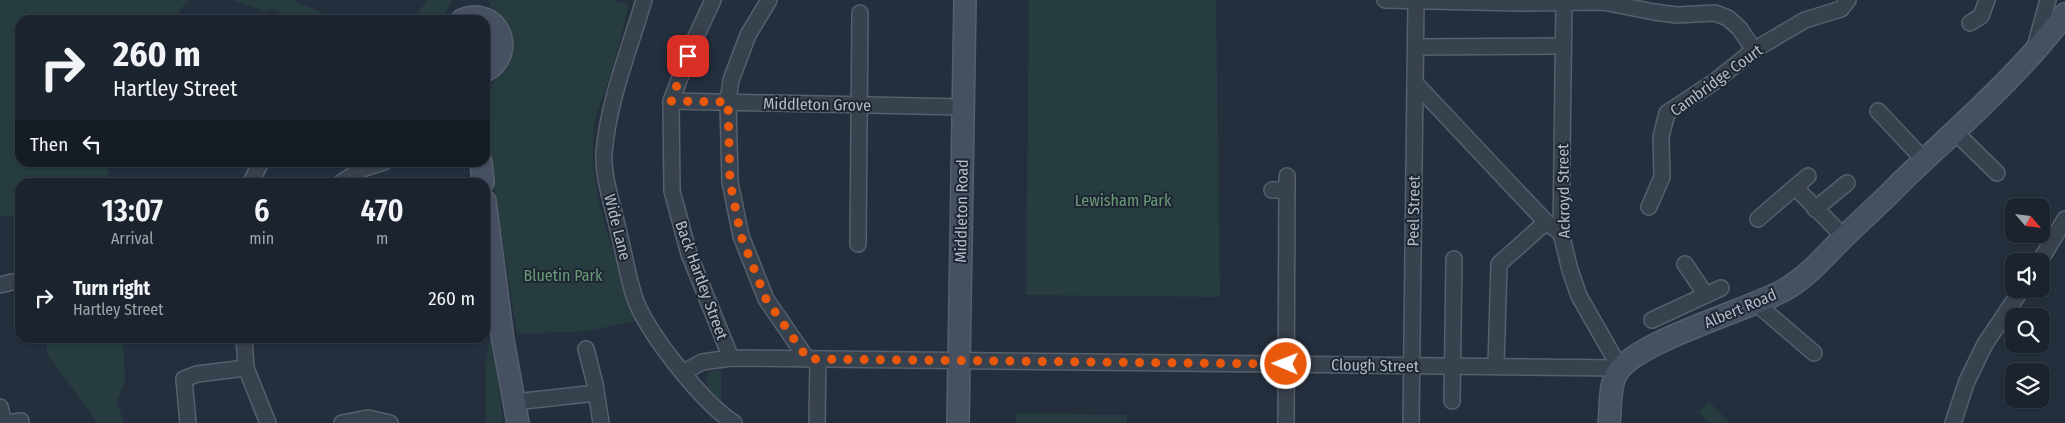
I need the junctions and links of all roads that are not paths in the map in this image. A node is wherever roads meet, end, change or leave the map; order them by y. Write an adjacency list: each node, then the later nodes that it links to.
1 (468, 0): 15 (street)
2 (483, 0): 16 (street)
3 (644, 0): 71 (street, Wide Lane)
4 (712, 0): 26 (street, Back Hartley Street)
5 (769, 0): 27 (street)
6 (965, 0): 29 (street, Middleton Road)
7 (1385, 0): 8 (street)
8 (1416, 0): 12 (street); 21 (street, Peel Street)
9 (1848, 0): 22 (street, Cambridge Court)
10 (1987, 0): 19 (street)
11 (2048, 0): 23 (street)
12 (1564, 1): 20 (street, Ackroyd Street); 22 (street)
13 (860, 13): 28 (street)
14 (2065, 14): 23 (street, Albert Road)
15 (463, 15)
16 (489, 15)
17 (490, 18): 18 (street)
18 (492, 23): 24 (street)
19 (1970, 23)
20 (1563, 46): 21 (street); 45 (street, Ackroyd Street)
21 (1416, 47): 25 (street, Peel Street)
22 (1754, 50): 40 (street, Cambridge Court)
23 (2033, 53): 31 (street, Albert Road)
24 (490, 70)
25 (1415, 83): 44 (street); 66 (street, Peel Street)
26 (671, 101): 27 (street, Middleton Grove); 62 (street, Back Hartley Street)
27 (728, 102): 28 (street, Middleton Grove); 63 (street)
28 (859, 104): 29 (street, Middleton Grove); 48 (street)
29 (963, 107): 64 (street, Middleton Road)
30 (1878, 111): 32 (street)
31 (1955, 132): 32 (street, Albert Road); 34 (street)
32 (1924, 160): 46 (street, Albert Road)
33 (370, 167): 36 (street)
34 (1997, 173)
35 (1808, 176): 38 (street)
36 (349, 178)
37 (1847, 183): 41 (street)
38 (1795, 187): 41 (street); 42 (street)
39 (1272, 190): 65 (street)
40 (1649, 207)
41 (1815, 209): 46 (street)
42 (1758, 219)
43 (2065, 219): 49 (street)
44 (1546, 222): 45 (street); 68 (street)
45 (1561, 233): 70 (street, Ackroyd Street)
46 (1844, 237): 55 (street, Albert Road)
47 (490, 240): 74 (street)
48 (858, 244)
49 (2045, 253)
50 (1454, 259): 67 (street)
51 (1685, 264): 53 (street)
52 (1721, 288): 53 (street)
53 (1706, 295): 56 (street)
54 (2016, 298): 89 (street)
55 (1757, 304): 58 (street, Albert Road); 61 (street)
56 (1667, 311): 57 (street); 58 (street)
57 (1652, 320)
58 (1680, 332): 70 (street, Albert Road)
59 (244, 343): 69 (street)
60 (586, 349): 72 (street)
61 (1814, 353)
62 (731, 358): 63 (street, Clough Street); 71 (street, Clough Street)
63 (813, 359): 64 (street, Clough Street); 84 (street)
64 (960, 361): 65 (street, Clough Street); 85 (street, Middleton Road)
65 (1286, 364): 66 (street, Clough Street); 86 (street)
66 (1412, 365): 67 (street, Clough Street); 87 (street, Peel Street)
67 (1452, 366): 68 (street, Clough Street); 73 (street)
68 (1496, 366): 70 (street, Clough Street)
69 (246, 368): 77 (street); 78 (street)
70 (1620, 368): 88 (street)
71 (684, 372): 83 (street, Wide Lane)
72 (596, 393): 74 (street); 82 (street)
73 (1452, 401)
74 (515, 402): 81 (street)
75 (0, 407): 76 (street)
76 (10, 422)
77 (188, 423)
78 (268, 423)
79 (342, 423): 80 (street)
80 (390, 423)
81 (518, 423)
82 (600, 423)
83 (734, 423)
84 (817, 423)
85 (958, 423)
86 (1286, 423)
87 (1411, 423)
88 (1610, 423)
89 (1953, 423)

